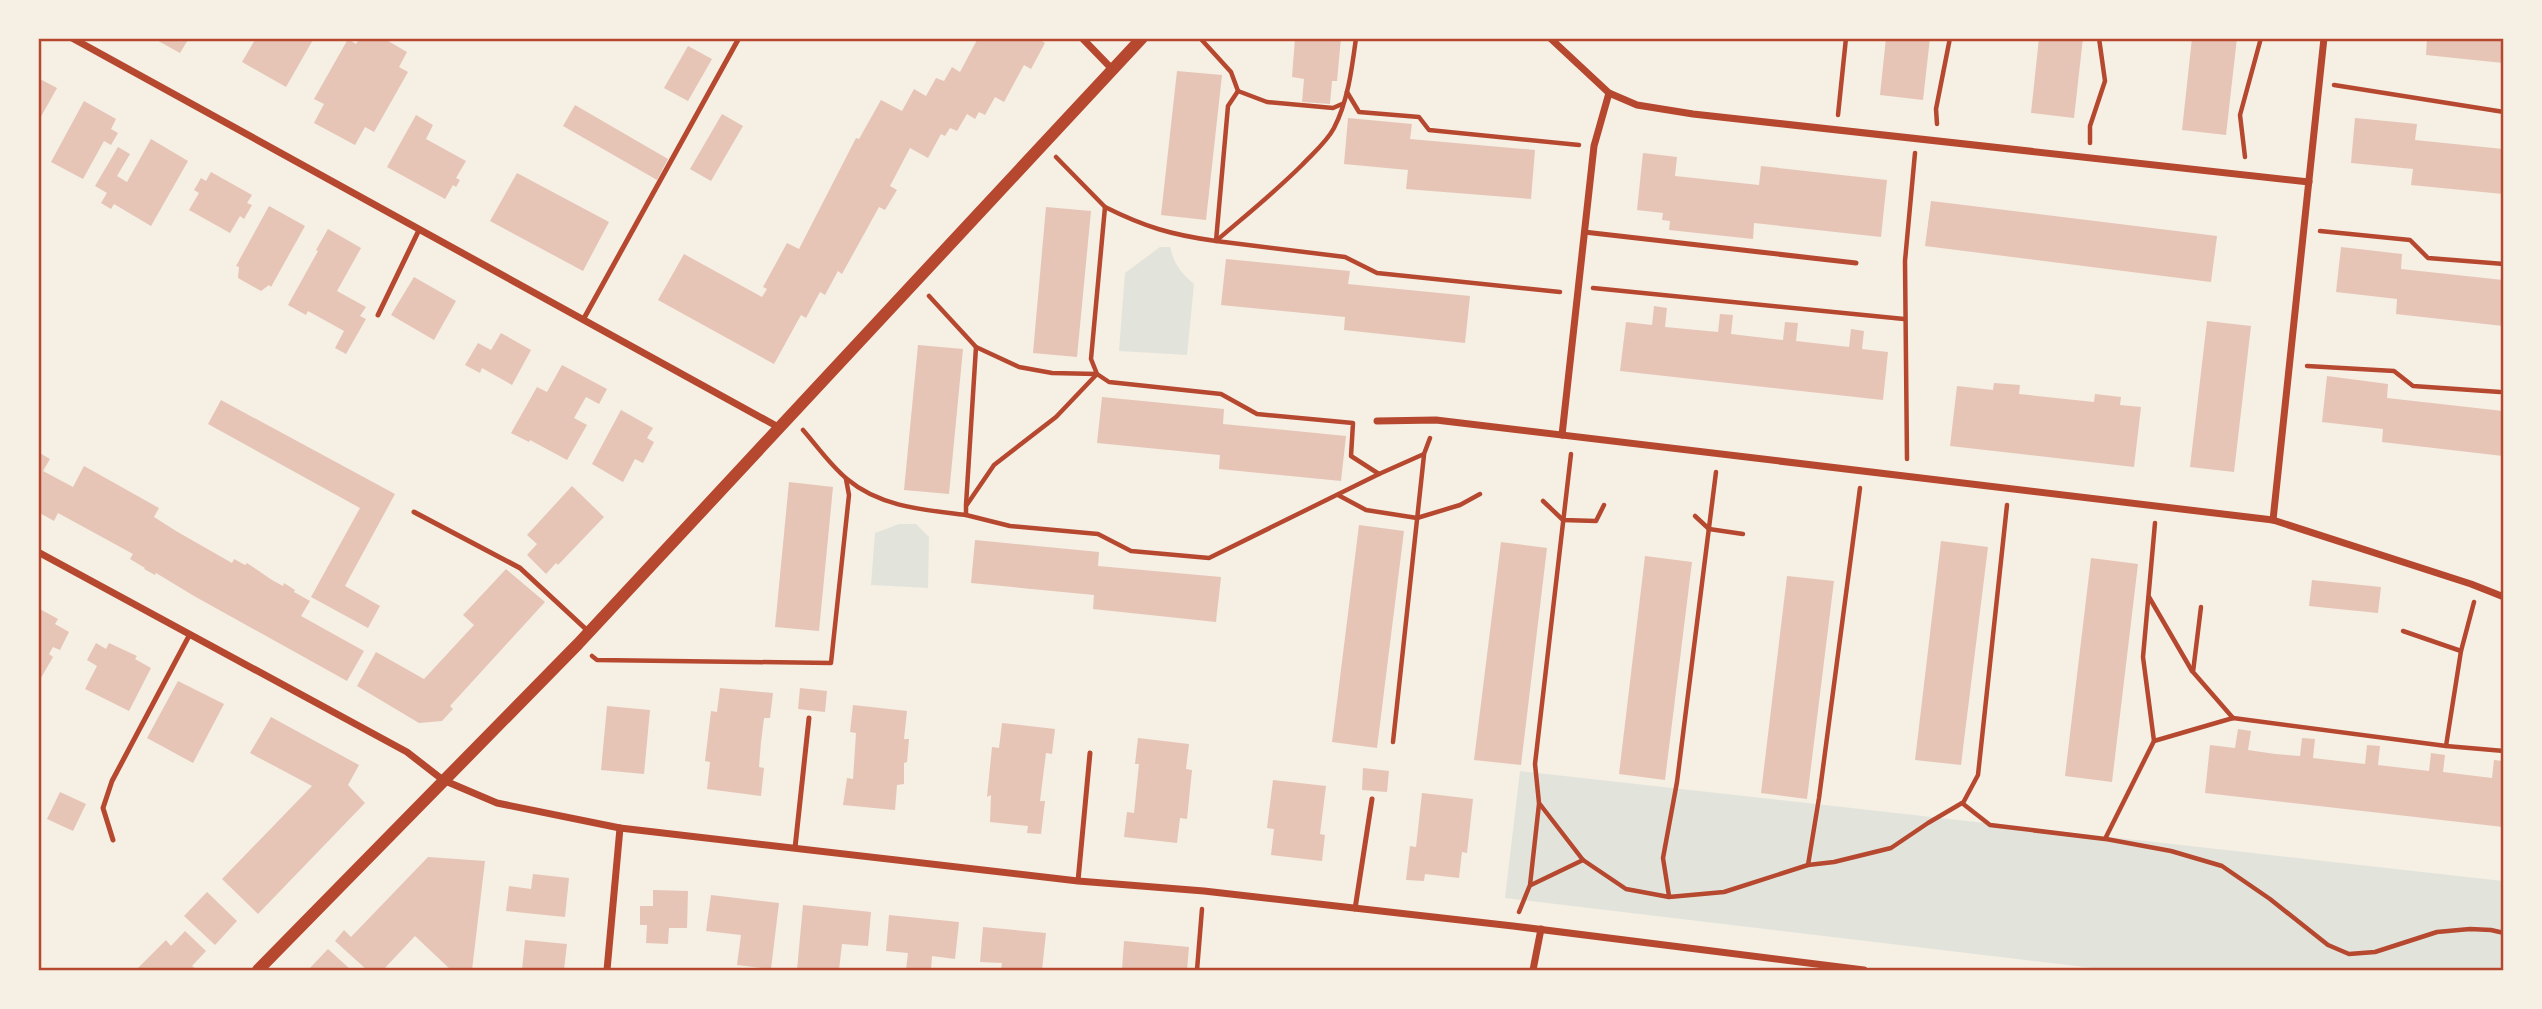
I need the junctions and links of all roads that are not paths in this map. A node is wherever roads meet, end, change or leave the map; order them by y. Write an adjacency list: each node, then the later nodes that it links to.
1 (72, 38): 10 (street)
2 (739, 38): 14 (lane)
3 (1082, 38): 7 (street)
4 (1142, 38): 7 (street)
5 (1550, 38): 8 (street)
6 (2324, 38): 9 (street)
7 (1113, 70): 16 (street)
8 (1609, 93): 9 (street); 11 (street)
9 (2309, 182): 19 (street)
10 (419, 230): 13 (lane); 14 (street)
11 (1584, 232): 12 (lane); 17 (street)
12 (1856, 263)
13 (378, 315)
14 (583, 320): 16 (street)
15 (1377, 421): 17 (street)
16 (780, 428): 22 (street)
17 (1562, 435): 19 (street)
18 (414, 512): 22 (lane)
19 (2273, 520): 21 (street)
20 (38, 552): 23 (street)
21 (2504, 597)
22 (589, 632): 26 (street)
23 (190, 634): 26 (street); 29 (lane)
24 (809, 718): 30 (lane)
25 (1090, 753): 31 (lane)
26 (443, 780): 28 (street); 34 (street)
27 (1372, 799): 32 (lane)
28 (620, 828): 30 (street); 35 (street)
29 (113, 840)
30 (795, 848): 31 (street)
31 (1078, 881): 32 (street)
32 (1355, 909): 33 (street)
33 (1541, 929): 36 (street); 37 (street)
34 (258, 971)
35 (607, 971)
36 (1533, 971)
37 (1864, 971)

